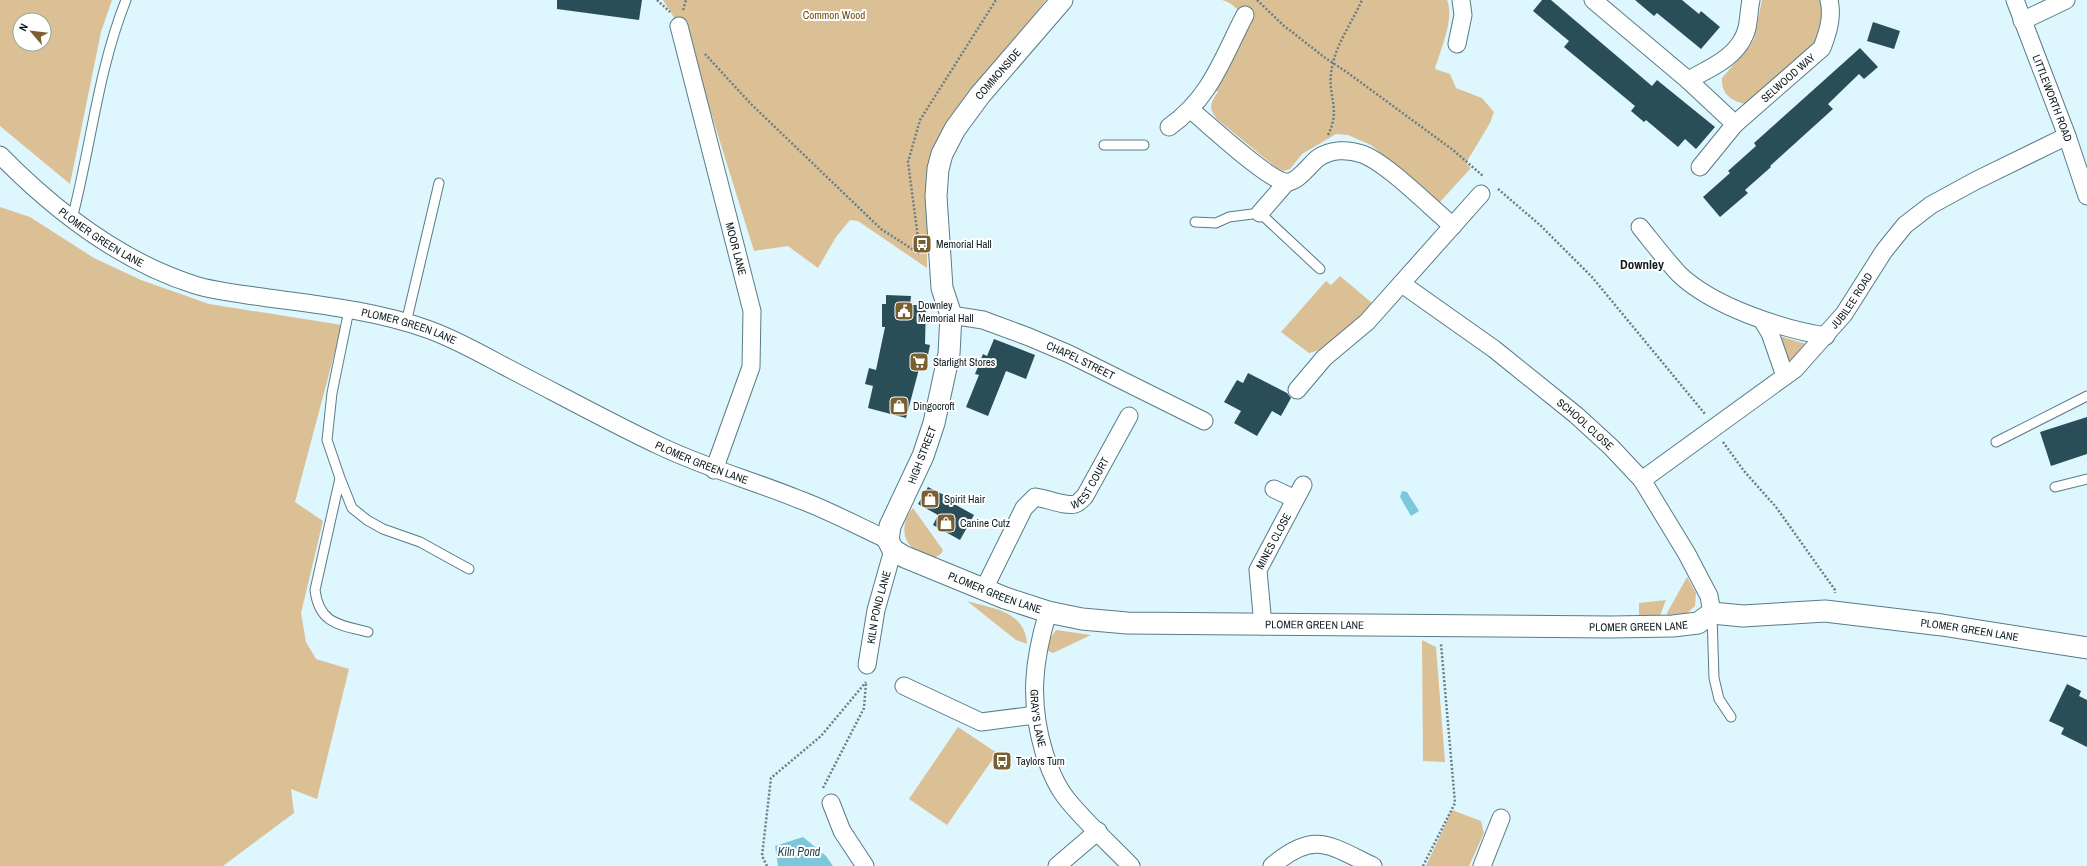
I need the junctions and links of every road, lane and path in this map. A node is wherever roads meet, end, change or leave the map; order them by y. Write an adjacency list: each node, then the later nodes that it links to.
1 (126, 0): 33 (lane)
2 (1062, 0): 25 (street, COMMONSIDE)
3 (1257, 0): 16 (path)
4 (1362, 0): 16 (path)
5 (1461, 0): 14 (street)
6 (1593, 0): 17 (street)
7 (1751, 0): 17 (street)
8 (1829, 0): 19 (street, SELWOOD WAY)
9 (2015, 0): 12 (street, LITTLEWORTH ROAD)
10 (2066, 0): 12 (street)
11 (1245, 15): 18 (street)
12 (2022, 21): 21 (street, LITTLEWORTH ROAD)
13 (679, 26): 52 (street, MOOR LANE)
14 (1456, 44)
15 (700, 48): 37 (path)
16 (1333, 64): 22 (path); 30 (path)
17 (1688, 80): 19 (street)
18 (1191, 110): 20 (street); 29 (street)
19 (1735, 124): 27 (street, SELWOOD WAY)
20 (1168, 128)
21 (2067, 136): 31 (street, LITTLEWORTH ROAD); 44 (street, JUBILEE ROAD)
22 (1326, 141)
23 (1104, 145): 24 (lane)
24 (1144, 145)
25 (942, 154): 37 (street, HIGH STREET)
26 (0, 155): 33 (street, PLOMER GREEN LANE)
27 (1700, 167)
28 (439, 183): 43 (lane)
29 (1286, 183): 32 (street); 35 (street)
30 (1487, 186): 35 (street); 50 (path)
31 (2087, 196)
32 (1260, 213): 34 (lane); 38 (lane)
33 (72, 219): 40 (street, PLOMER GREEN LANE)
34 (1195, 222)
35 (1453, 226): 39 (street)
36 (1640, 227): 42 (street)
37 (940, 265): 41 (street, HIGH STREET)
38 (1320, 269)
39 (1402, 284): 46 (street); 55 (street, SCHOOL CLOSE)
40 (349, 310): 43 (street, PLOMER GREEN LANE); 53 (lane)
41 (951, 315): 49 (street, CHAPEL STREET); 58 (street, HIGH STREET)
42 (1762, 320): 44 (street); 45 (street)
43 (406, 322): 52 (street, PLOMER GREEN LANE)
44 (1826, 336): 45 (street, JUBILEE ROAD)
45 (1786, 376): 50 (street, JUBILEE ROAD)
46 (1297, 390)
47 (2087, 396): 51 (lane)
48 (1129, 416): 60 (street, WEST COURT)
49 (1204, 421)
50 (1715, 427): 55 (street, JUBILEE ROAD); 62 (path)
51 (1996, 442)
52 (714, 470): 58 (street, PLOMER GREEN LANE)
53 (340, 478): 59 (lane); 66 (lane)
54 (2087, 479): 56 (lane)
55 (1642, 480): 63 (street, SCHOOL CLOSE)
56 (2055, 487)
57 (1274, 489): 65 (street, MINES CLOSE)
58 (890, 545): 60 (street, PLOMER GREEN LANE); 68 (street, KILN POND LANE)
59 (469, 569)
60 (984, 589): 61 (street, PLOMER GREEN LANE)
61 (1048, 612): 65 (street, PLOMER GREEN LANE); 71 (street, GRAY'S LANE)
62 (1835, 612): 63 (street, PLOMER GREEN LANE); 67 (street, PLOMER GREEN LANE)
63 (1712, 613): 64 (street, PLOMER GREEN LANE); 72 (lane)
64 (1439, 625): 65 (street, PLOMER GREEN LANE); 82 (path)
65 (1263, 626)
66 (368, 632)
67 (2087, 648)
68 (867, 665): 69 (path)
69 (866, 682): 73 (path); 76 (path)
70 (904, 686): 71 (street)
71 (1035, 715): 75 (street, GRAY'S LANE)
72 (1731, 718)
73 (825, 799): 77 (street)
74 (1501, 818): 83 (street)
75 (1098, 831): 78 (street); 79 (street, GRAY'S LANE)
76 (767, 866)
77 (865, 866)
78 (1058, 866)
79 (1131, 866)
80 (1272, 866): 81 (street)
81 (1373, 866)
82 (1423, 866)
83 (1482, 866)

